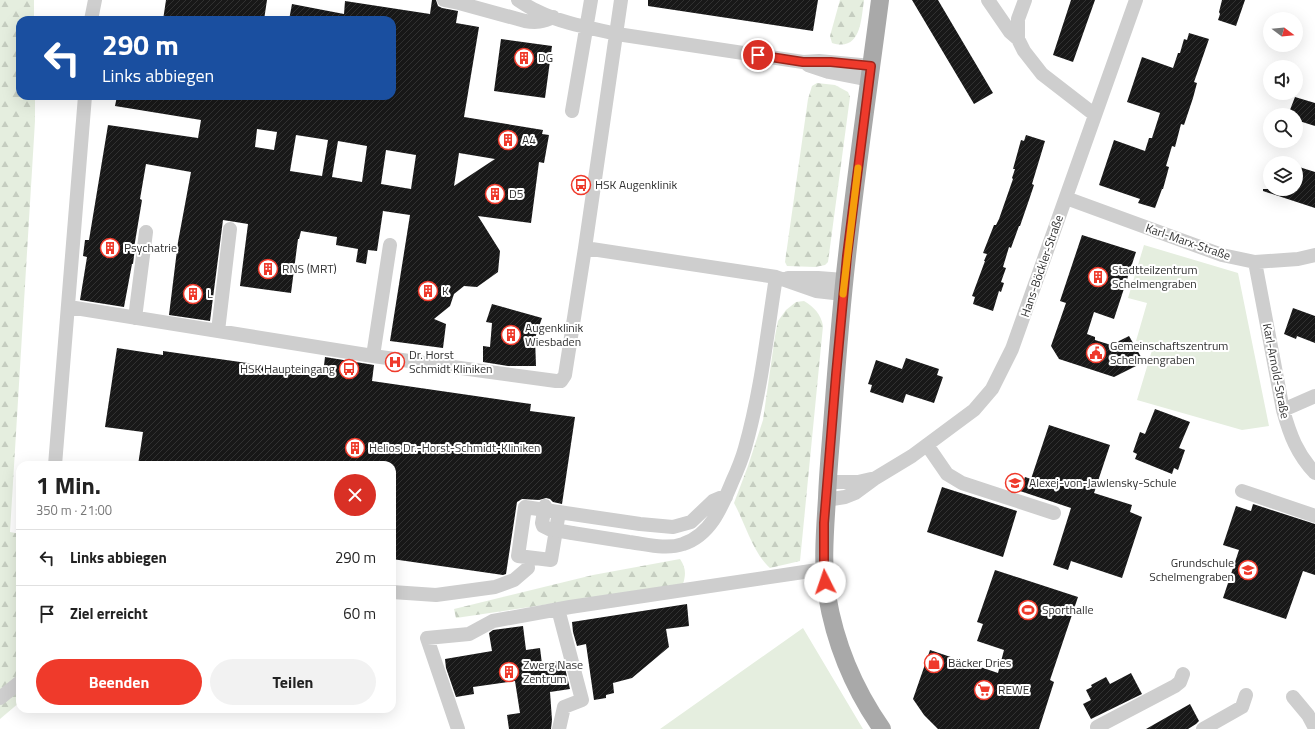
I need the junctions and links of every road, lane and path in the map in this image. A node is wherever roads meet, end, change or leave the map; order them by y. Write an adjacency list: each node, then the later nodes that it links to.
1 (95, 0): 10 (street)
2 (444, 0): 11 (street)
3 (518, 0): 11 (street)
4 (591, 0): 12 (street)
5 (621, 0): 13 (street)
6 (880, 0): 15 (main road)
7 (988, 0): 14 (street)
8 (1025, 0): 14 (street)
9 (1136, 0): 18 (street, Hans-Böckler-Straße)
10 (92, 16)
11 (553, 17): 12 (street)
12 (587, 27): 13 (street); 17 (street)
13 (617, 34): 15 (street); 23 (street)
14 (1018, 39): 18 (street)
15 (870, 73): 27 (main road)
16 (84, 100): 28 (street)
17 (572, 111)
18 (1095, 115): 19 (street, Hans-Böckler-Straße)
19 (1066, 198): 25 (street, Karl-Marx-Straße); 34 (street, Hans-Böckler-Straße)
20 (230, 229): 30 (street)
21 (146, 232): 29 (street)
22 (390, 245): 31 (street)
23 (585, 248): 26 (street); 31 (street)
24 (1315, 256): 25 (street, Karl-Marx-Straße)
25 (1255, 262): 33 (street, Karl-Arnold-Straße)
26 (778, 278): 27 (street); 40 (street)
27 (844, 287): 38 (main road)
28 (68, 307): 29 (street); 35 (street)
29 (135, 318): 30 (street)
30 (218, 331): 31 (street)
31 (373, 356)
32 (1315, 396): 33 (street)
33 (1283, 410): 36 (street, Karl-Arnold-Straße)
34 (927, 445): 37 (street, Hans-Böckler-Straße); 44 (street)
35 (55, 461)
36 (1315, 473)
37 (874, 479): 38 (street, Hans-Böckler-Straße); 41 (street, Hans-Böckler-Straße)
38 (827, 482): 41 (main road)
39 (1242, 491): 45 (street)
40 (726, 497): 42 (street, bridge); 43 (street)
41 (826, 500): 47 (main road)
42 (545, 506)
43 (559, 512)
44 (1054, 512)
45 (1315, 516)
46 (528, 568): 48 (street)
47 (824, 569): 49 (street); 59 (main road)
48 (396, 592)
49 (558, 609): 57 (street); 58 (street)
50 (1183, 674): 55 (street)
51 (16, 685): 53 (street)
52 (1246, 695): 60 (street)
53 (0, 698)
54 (1293, 698): 56 (street)
55 (1097, 727)
56 (1315, 728): 61 (street)
57 (458, 729)
58 (560, 729)
59 (882, 729)
60 (1203, 729)
61 (1312, 729)

